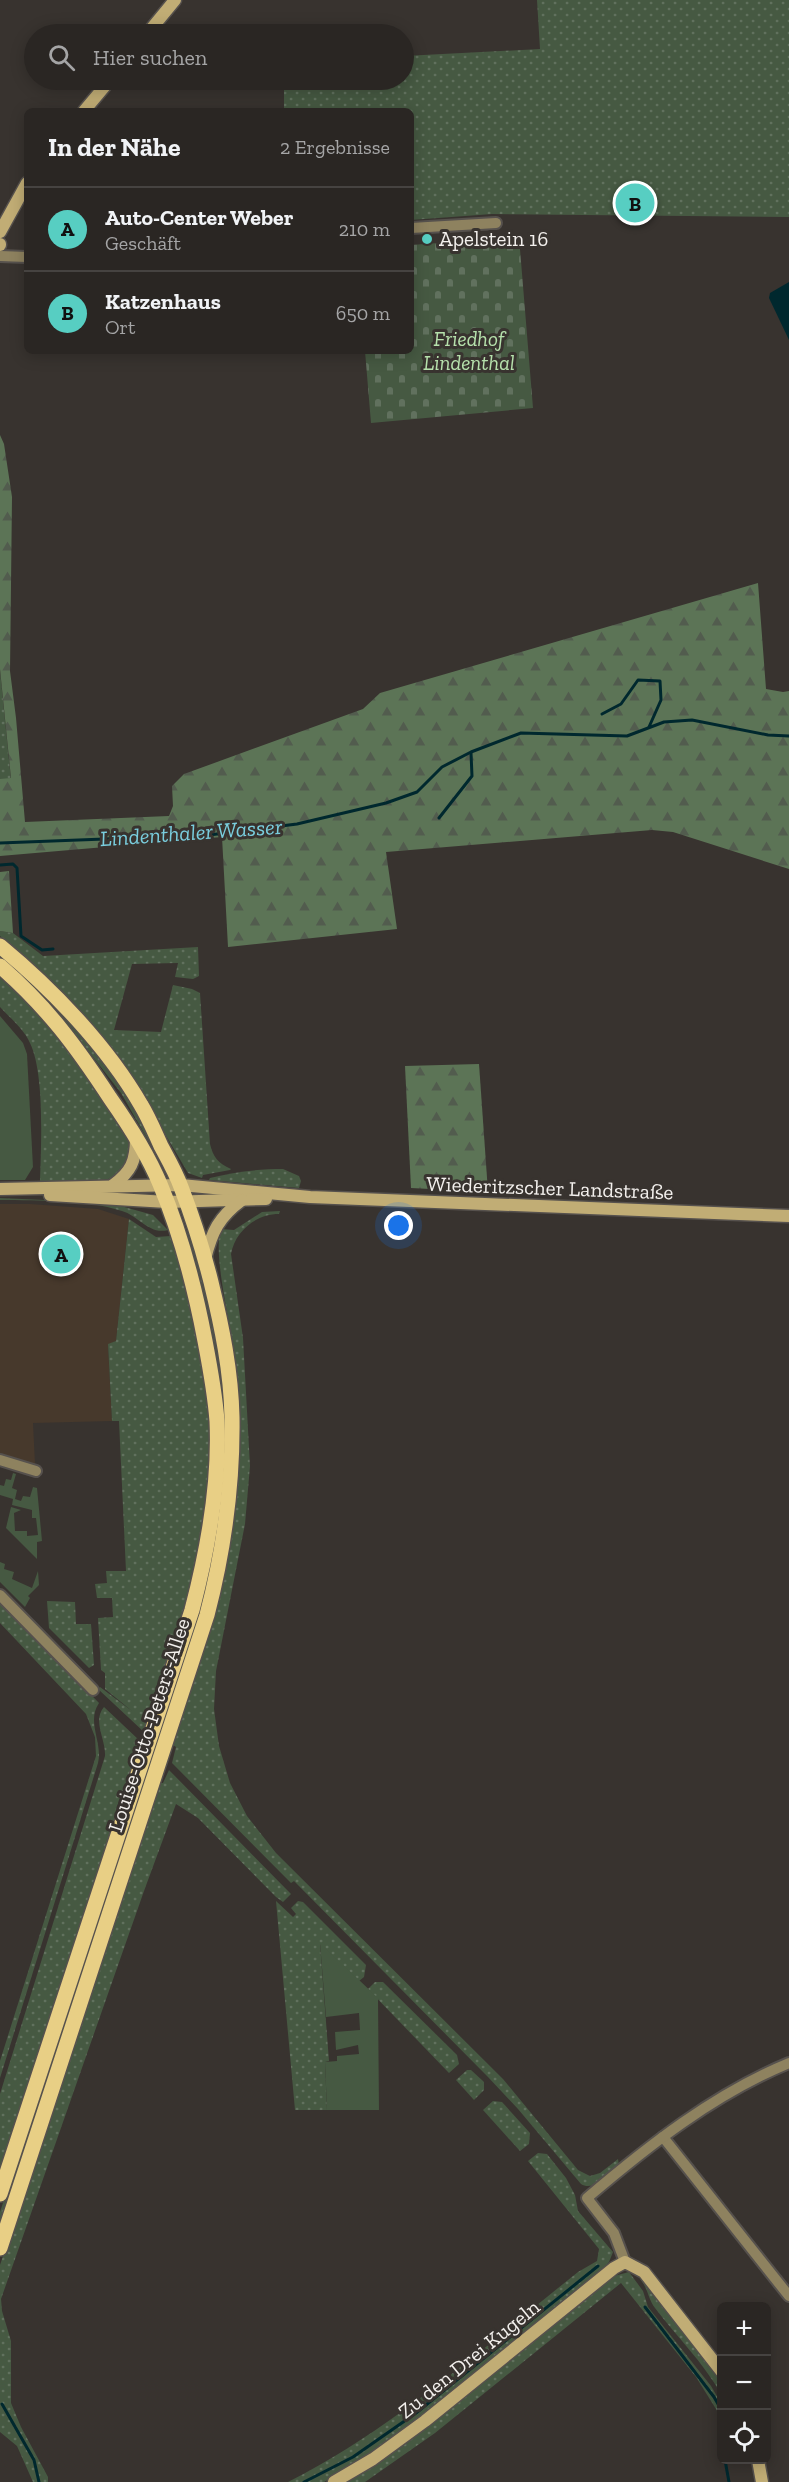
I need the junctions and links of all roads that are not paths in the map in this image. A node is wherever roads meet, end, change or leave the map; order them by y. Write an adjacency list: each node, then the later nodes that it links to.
1 (175, 0): 2 (street)
2 (155, 24)
3 (102, 90): 4 (street)
4 (87, 108)
5 (24, 185): 7 (street)
6 (24, 187): 10 (street)
7 (0, 211)
8 (496, 223): 9 (street)
9 (414, 228)
10 (0, 231)
11 (0, 256): 12 (street)
12 (24, 256)
13 (0, 946): 18 (main road, Louise-Otto-Peters-Allee)
14 (0, 966): 15 (main road, Louise-Otto-Peters-Allee)
15 (136, 1137): 16 (street); 17 (main road, Louise-Otto-Peters-Allee)
16 (113, 1185): 17 (street, Wiederitzscher Landstraße); 19 (street, Wiederitzscher Landstraße)
17 (161, 1185): 18 (street, Wiederitzscher Landstraße); 23 (main road, Louise-Otto-Peters-Allee)
18 (181, 1185): 20 (street, Wiederitzscher Landstraße); 22 (main road, Louise-Otto-Peters-Allee)
19 (0, 1191): 23 (street, Wiederitzscher Landstraße)
20 (310, 1197): 21 (street, Wiederitzscher Landstraße); 24 (street, Wiederitzscher Landstraße)
21 (243, 1200): 22 (street, Wiederitzscher Landstraße); 25 (street)
22 (186, 1201): 23 (street, Wiederitzscher Landstraße); 25 (main road, Louise-Otto-Peters-Allee)
23 (166, 1202): 32 (main road, Louise-Otto-Peters-Allee)
24 (789, 1216)
25 (205, 1258): 33 (main road, Louise-Otto-Peters-Allee)
26 (0, 1460): 27 (street)
27 (36, 1471)
28 (0, 1595): 29 (street)
29 (93, 1690)
30 (789, 2063): 31 (street)
31 (663, 2137): 34 (street); 35 (street)
32 (0, 2194)
33 (0, 2248)
34 (625, 2262): 36 (street); 38 (street, Zu den Drei Kugeln)
35 (789, 2296)
36 (717, 2366)
37 (759, 2464): 39 (street)
38 (334, 2482)
39 (762, 2482)

